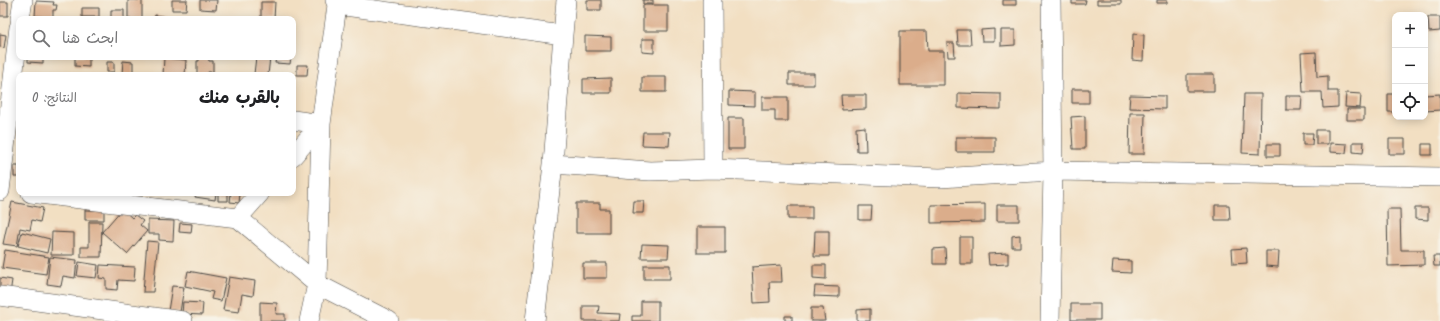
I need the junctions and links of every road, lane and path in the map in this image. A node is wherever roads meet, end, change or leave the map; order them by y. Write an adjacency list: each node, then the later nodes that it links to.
1 (23, 0): 6 (street)
2 (566, 0): 7 (street)
3 (712, 0): 14 (street)
4 (1051, 0): 15 (street)
5 (336, 2): 7 (street); 11 (street)
6 (20, 16)
7 (563, 35): 13 (street)
8 (16, 50): 9 (street)
9 (13, 73): 17 (street)
10 (296, 120): 11 (street)
11 (321, 124): 12 (street); 22 (street)
12 (296, 153)
13 (553, 164): 14 (street); 27 (street)
14 (713, 169): 15 (street)
15 (1053, 171): 16 (street); 28 (street)
16 (1440, 177)
17 (0, 190): 18 (street)
18 (16, 192)
19 (56, 196): 21 (street)
20 (257, 196): 21 (street)
21 (238, 218): 22 (street)
22 (317, 284): 25 (street); 26 (street)
23 (0, 296): 24 (street)
24 (183, 321)
25 (309, 321)
26 (389, 321)
27 (535, 321)
28 (1050, 321)

